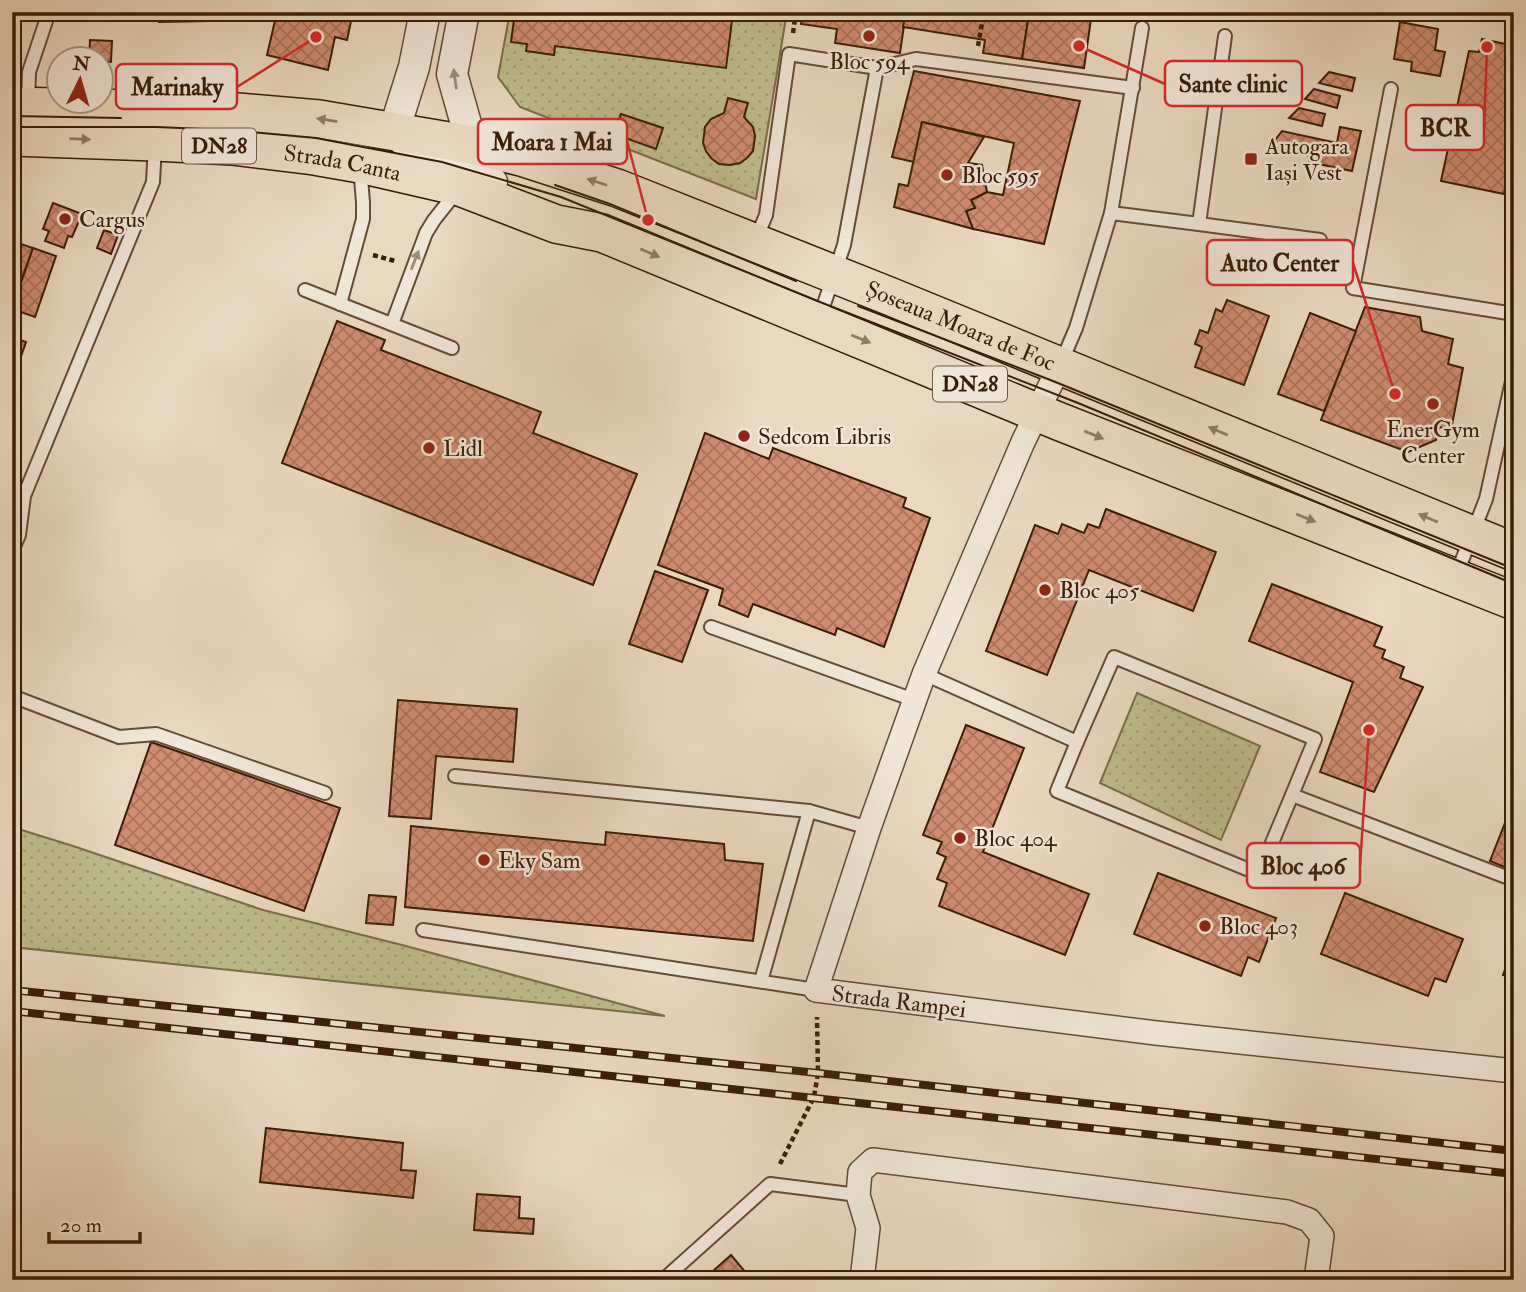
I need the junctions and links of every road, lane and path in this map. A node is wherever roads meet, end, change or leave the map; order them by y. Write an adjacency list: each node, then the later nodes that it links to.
1 (49, 12): 13 (lane)
2 (425, 12): 15 (street, Strada Canta)
3 (464, 12): 16 (street, one-way to 3)
4 (984, 12): 9 (path)
5 (1504, 12): 6 (path)
6 (1514, 15)
7 (1142, 28): 11 (lane)
8 (1224, 36): 20 (lane)
9 (979, 44)
10 (877, 68): 11 (lane); 23 (lane); 26 (lane)
11 (1133, 88): 19 (lane)
12 (1391, 89): 29 (lane)
13 (23, 121): 14 (main road, Strada Canta / DN28)
14 (156, 124): 15 (main road, Strada Canta / DN28, one-way to 14); 17 (main road, Strada Canta / DN28); 37 (lane)
15 (394, 131): 16 (main road, Șoseaua Moara de Foc / DN28); 21 (street, Strada Canta)
16 (472, 145): 23 (main road, Șoseaua Moara de Foc / DN28, one-way to 16)
17 (360, 164): 18 (main road, Strada Canta / DN28); 24 (lane)
18 (460, 187): 21 (main road, DN28); 25 (lane, one-way to 18)
19 (1111, 213): 20 (lane); 33 (lane)
20 (1199, 224): 22 (lane)
21 (601, 233): 30 (main road, DN28, one-way to 30)
22 (1320, 240)
23 (755, 243): 26 (main road, Șoseaua Moara de Foc / DN28)
24 (355, 250): 25 (path); 28 (lane)
25 (413, 265): 31 (lane)
26 (834, 275): 30 (lane); 33 (main road, Șoseaua Moara de Foc / DN28)
27 (305, 290): 28 (lane)
28 (340, 304): 31 (lane)
29 (1514, 314)
30 (818, 321): 35 (main road, DN28, one-way to 35)
31 (392, 324): 32 (lane)
32 (452, 348)
33 (1060, 365): 35 (street, Strada Rampei); 36 (main road, Șoseaua Moara de Foc / DN28, one-way to 33)
34 (1514, 372): 36 (lane)
35 (1038, 412): 39 (main road, DN28, one-way to 39); 42 (street, Strada Rampei)
36 (1472, 536): 38 (main road, Șoseaua Moara de Foc / DN28); 39 (lane)
37 (12, 551)
38 (1514, 552)
39 (1455, 578): 40 (main road, DN28)
40 (1514, 601)
41 (711, 626): 44 (lane)
42 (924, 674): 44 (street, Strada Rampei); 45 (lane)
43 (12, 696): 47 (lane)
44 (914, 701): 50 (street, Strada Rampei)
45 (1077, 742): 48 (lane); 48 (lane)
46 (455, 776): 49 (lane)
47 (326, 793)
48 (1292, 795): 51 (lane)
49 (809, 811): 50 (lane); 53 (lane)
50 (869, 828): 54 (street, Strada Rampei)
51 (1514, 880)
52 (423, 930): 53 (lane)
53 (761, 981): 54 (lane)
54 (816, 990): 55 (street, Strada Rampei); 56 (path)
55 (1514, 1071)
56 (770, 1184): 57 (lane); 58 (lane)
57 (858, 1195): 59 (street); 60 (street)
58 (663, 1280)
59 (862, 1280)
60 (1316, 1280)

